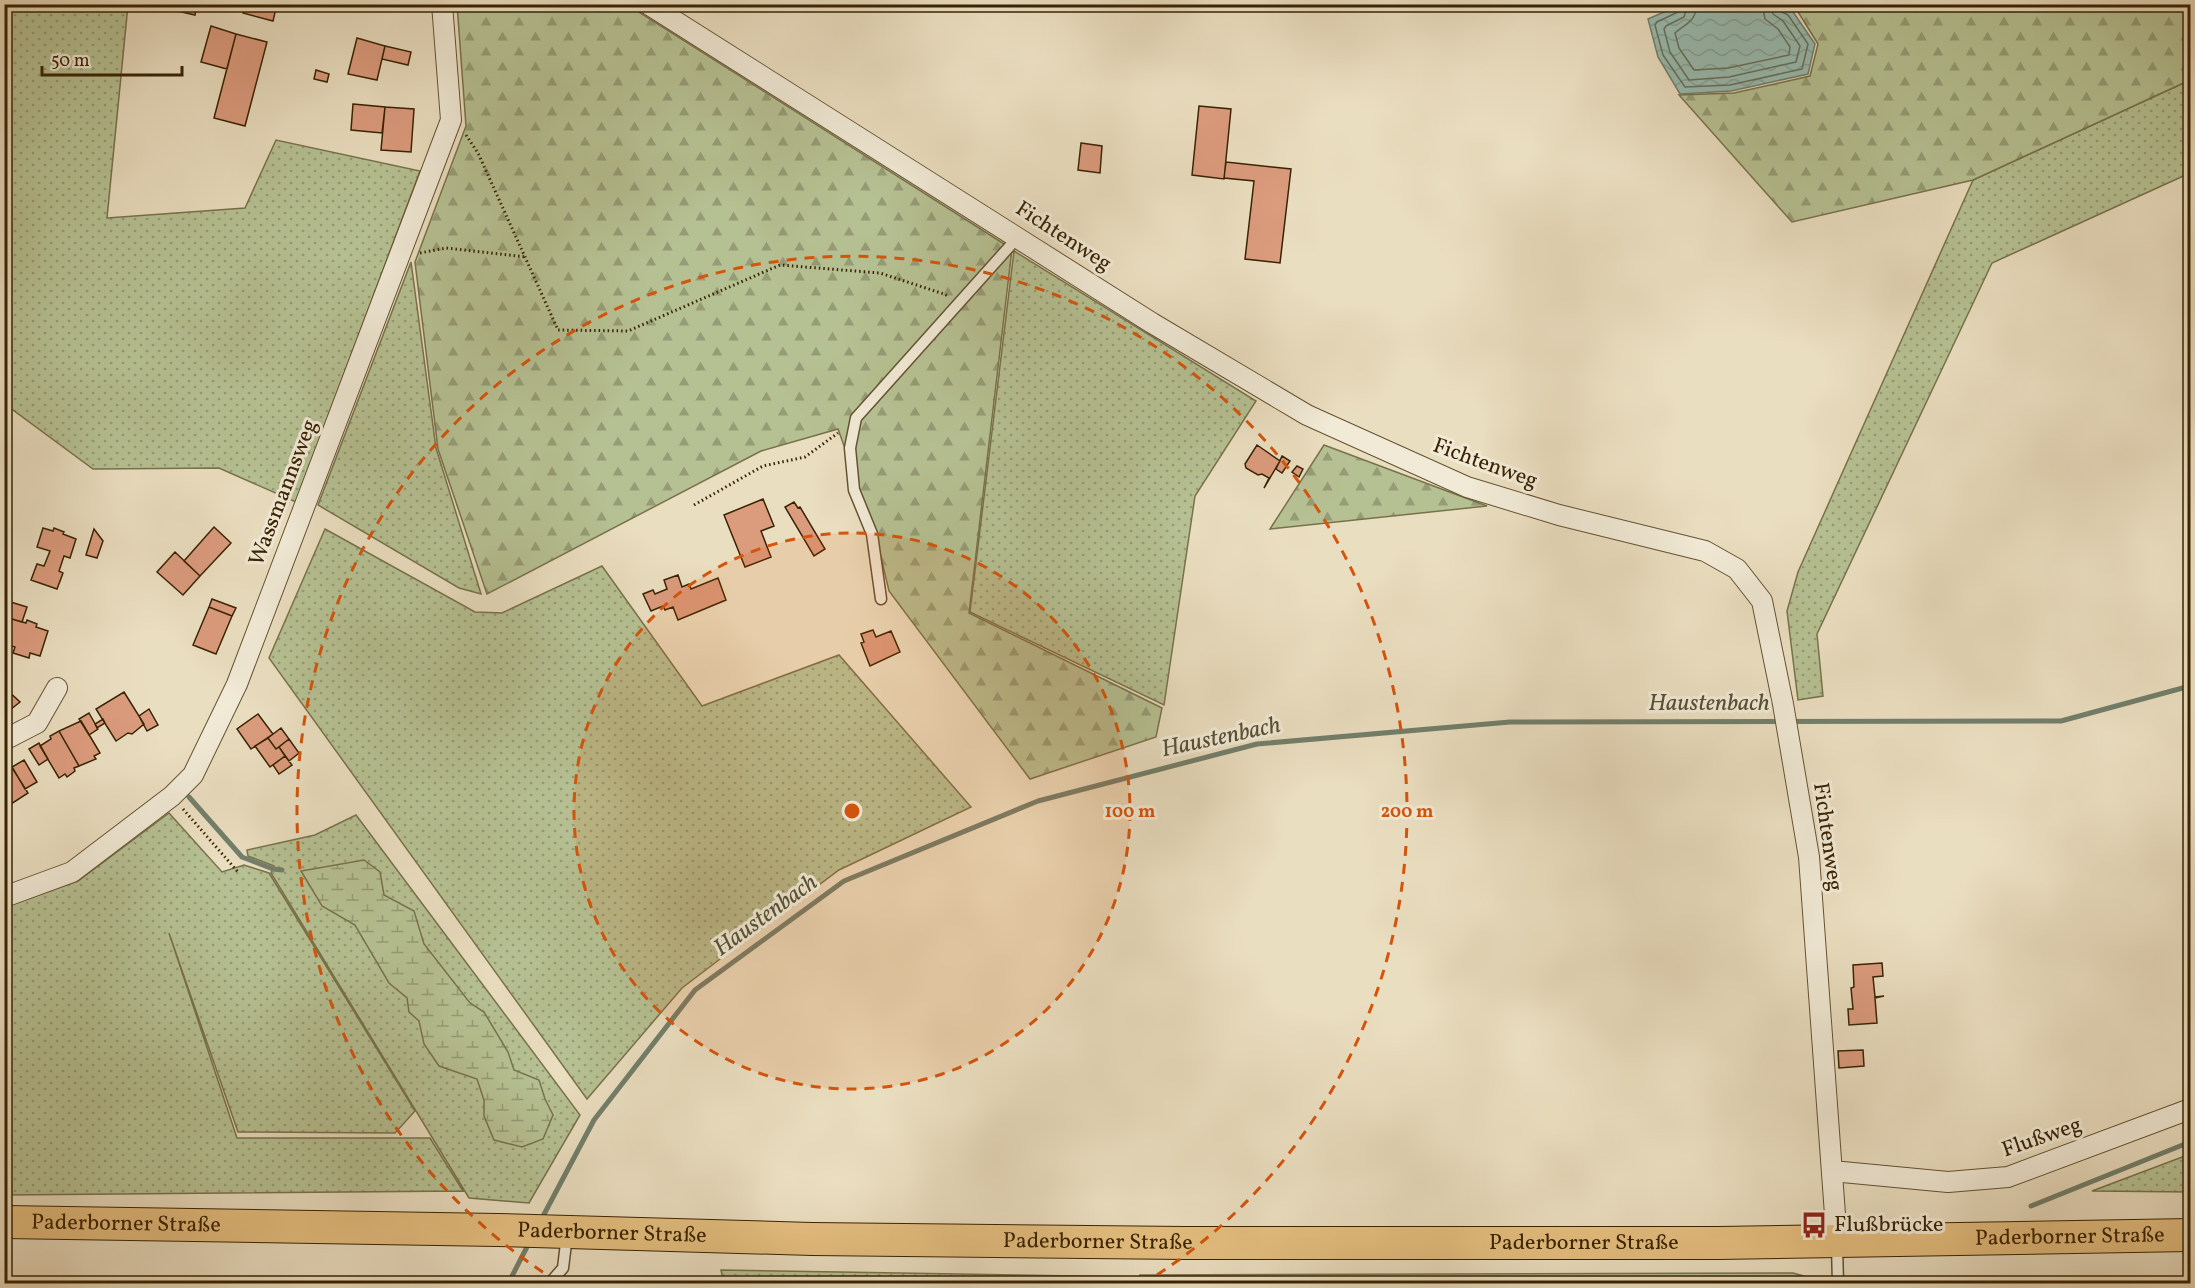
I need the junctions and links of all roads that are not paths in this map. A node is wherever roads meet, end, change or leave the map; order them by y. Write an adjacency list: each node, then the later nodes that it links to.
1 (442, 4): 7 (street, Wassmannsweg)
2 (648, 4): 3 (street, Fichtenweg)
3 (1018, 237): 4 (lane); 9 (street, Fichtenweg)
4 (881, 599)
5 (57, 688): 6 (street)
6 (4, 740)
7 (4, 897)
8 (2190, 1109): 9 (street, Flußweg)
9 (1832, 1171): 13 (street, Fichtenweg)
10 (4, 1222): 11 (main road, Paderborner Straße)
11 (565, 1232): 13 (main road, Paderborner Straße); 14 (lane)
12 (2190, 1235): 13 (main road, Paderborner Straße)
13 (1837, 1242): 15 (lane)
14 (549, 1284)
15 (1838, 1284)

